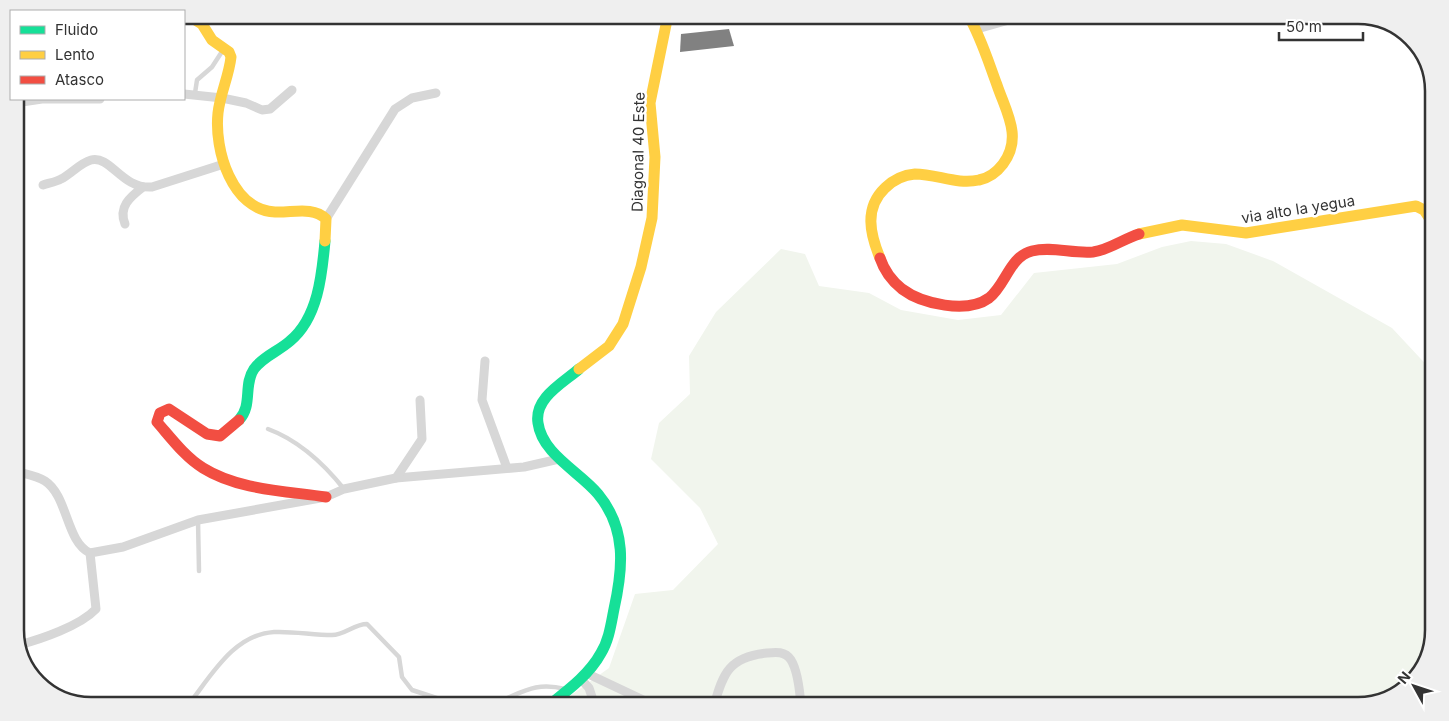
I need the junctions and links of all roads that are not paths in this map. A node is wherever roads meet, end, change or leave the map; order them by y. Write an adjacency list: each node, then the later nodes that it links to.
1 (202, 24): 6 (street)
2 (666, 24): 21 (street, Diagonal 40 Este)
3 (974, 24): 5 (street, via alto la yegua)
4 (993, 24): 5 (street)
5 (977, 29): 15 (street, via alto la yegua)
6 (224, 48): 8 (lane); 11 (street)
7 (292, 90): 11 (street)
8 (195, 93): 10 (street); 11 (street)
9 (436, 93): 16 (street)
10 (185, 94)
11 (222, 98): 12 (street)
12 (224, 164): 14 (street); 16 (street)
13 (43, 185): 14 (street)
14 (143, 188): 17 (street)
15 (1425, 212)
16 (326, 219): 26 (street)
17 (125, 224)
18 (485, 361): 22 (street)
19 (420, 400): 24 (street)
20 (268, 429): 25 (lane)
21 (559, 458): 22 (street); 31 (street, Diagonal 40 Este)
22 (507, 468): 24 (street)
23 (24, 473): 28 (street)
24 (396, 478): 25 (street)
25 (344, 489): 26 (street)
26 (326, 497): 27 (street)
27 (198, 520): 28 (street); 29 (lane)
28 (90, 553): 30 (street)
29 (198, 571)
30 (25, 643)
31 (583, 676): 32 (street, Diagonal 40 Este); 37 (street); 38 (street)
32 (569, 690): 35 (lane); 36 (street, Diagonal 40 Este)
33 (194, 697): 34 (lane)
34 (433, 697)
35 (508, 697)
36 (560, 697)
37 (592, 697)
38 (634, 697)
39 (717, 697): 40 (street)
40 (799, 697)

